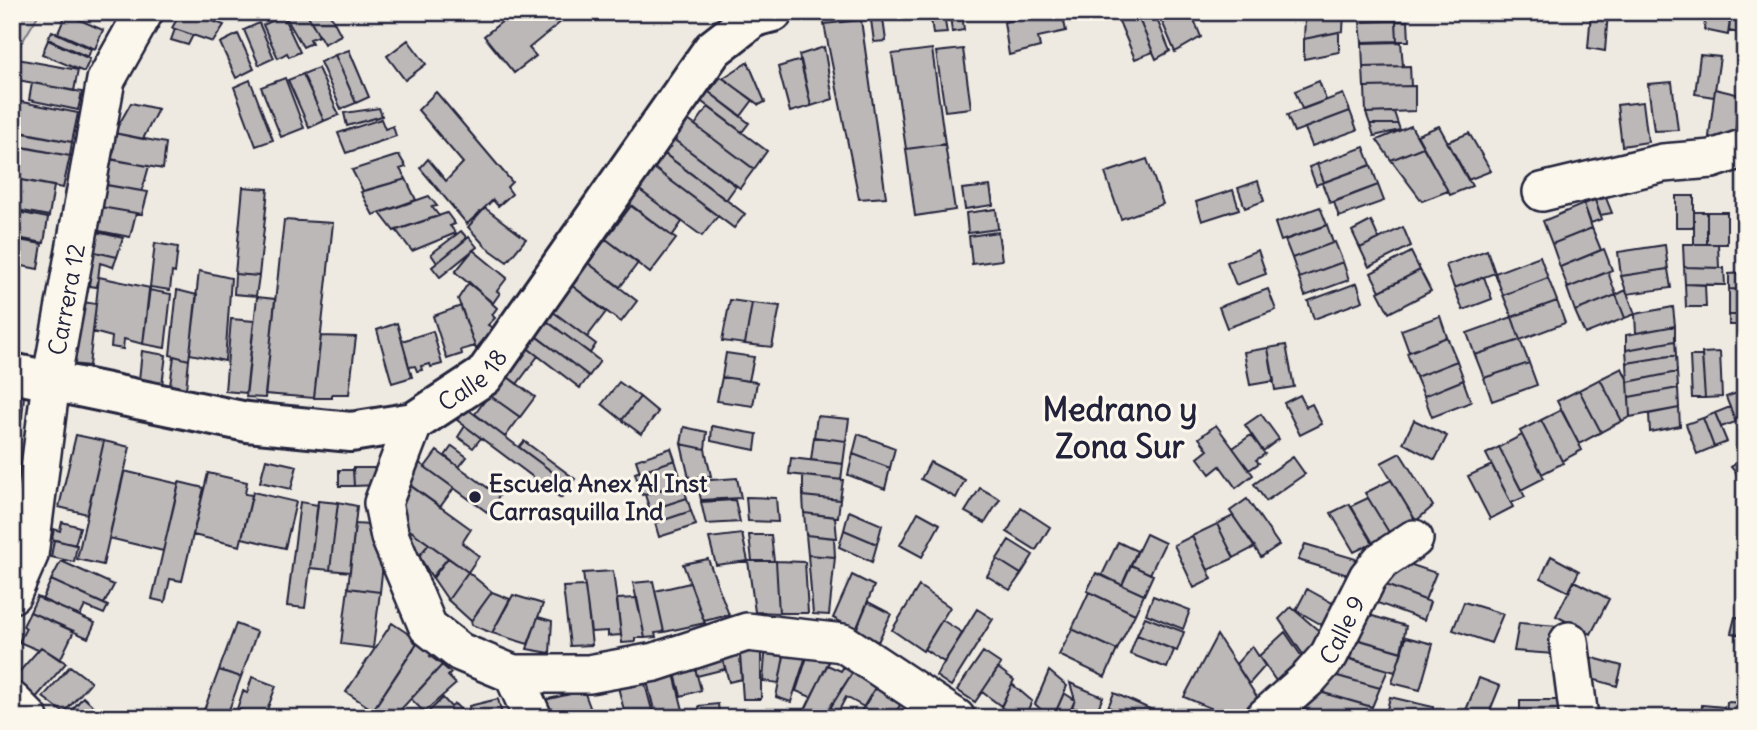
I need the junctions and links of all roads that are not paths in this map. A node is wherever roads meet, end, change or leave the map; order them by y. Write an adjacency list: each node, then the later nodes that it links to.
1 (144, 12): 6 (street, Carrera 12)
2 (773, 12): 7 (main road, Calle 18)
3 (1745, 148): 4 (street)
4 (1542, 192)
5 (12, 373): 6 (main road, Calle 18)
6 (51, 382): 7 (main road, Calle 18); 9 (street, Carrera 12)
7 (414, 422): 11 (street)
8 (1414, 539): 16 (street, Calle 9)
9 (12, 594)
10 (1569, 641): 17 (street)
11 (513, 674): 14 (street); 15 (street)
12 (12, 701): 13 (street)
13 (29, 718)
14 (533, 718)
15 (956, 718)
16 (1264, 718)
17 (1578, 718)

